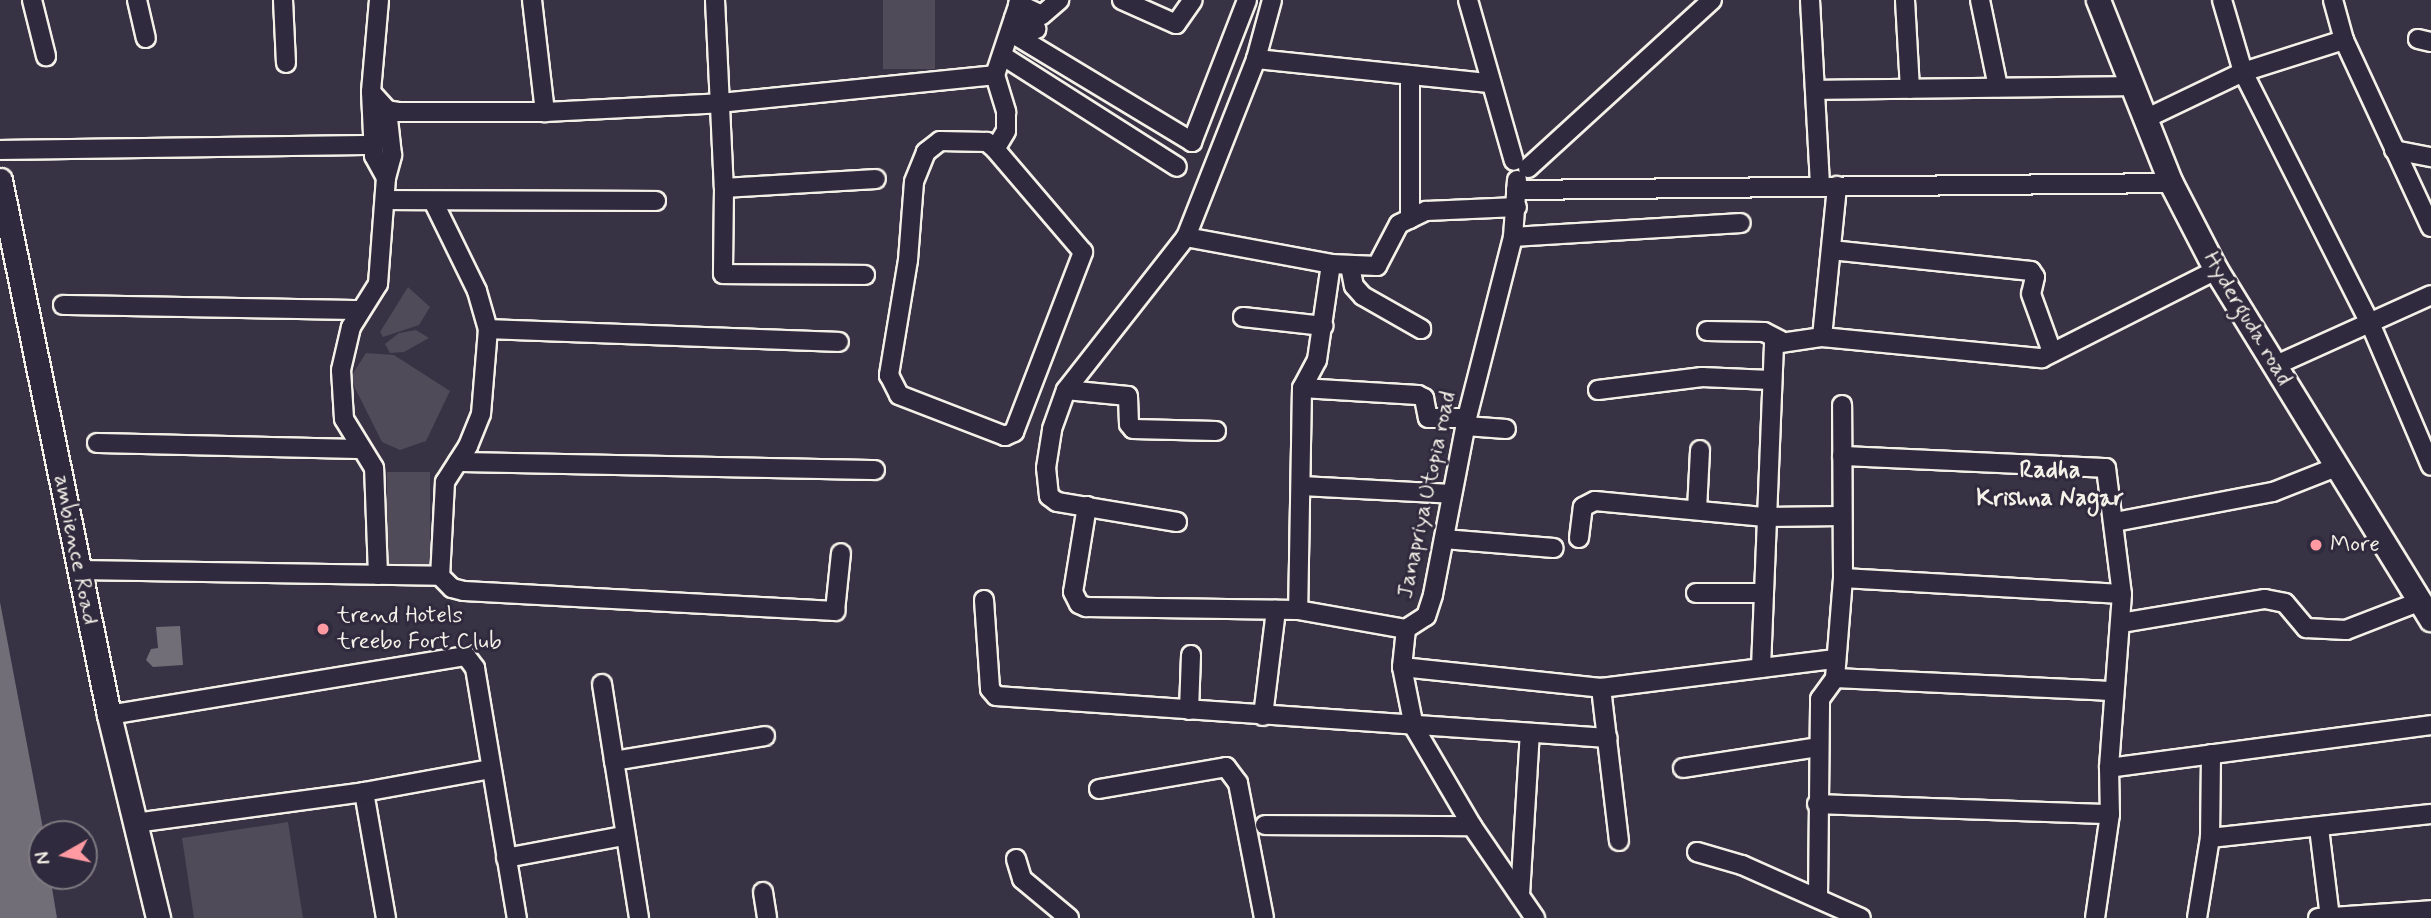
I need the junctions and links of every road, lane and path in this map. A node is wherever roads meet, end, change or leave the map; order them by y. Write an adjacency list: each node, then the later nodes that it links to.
1 (32, 0): 24 (street)
2 (137, 0): 22 (street)
3 (283, 0): 27 (street)
4 (379, 0): 36 (street)
5 (533, 0): 39 (street)
6 (715, 0): 37 (street)
7 (1059, 0): 21 (street)
8 (1122, 0): 9 (street)
9 (1193, 0)
10 (1247, 0): 21 (street)
11 (1272, 0): 26 (street)
12 (1468, 0): 31 (street)
13 (1712, 0): 50 (street)
14 (1810, 0): 35 (street)
15 (1905, 0): 34 (street)
16 (1980, 0): 33 (street)
17 (2098, 0): 32 (street, Hyderguda road)
18 (2222, 0): 28 (street)
19 (2333, 0): 23 (street)
20 (1016, 14): 21 (street); 21 (street); 25 (street)
21 (1037, 29)
22 (146, 38)
23 (2344, 40): 28 (street); 44 (street)
24 (46, 56)
25 (1003, 56): 29 (street); 46 (street)
26 (1256, 59): 30 (street); 60 (street)
27 (286, 63)
28 (2243, 72): 40 (street); 71 (street)
29 (995, 75): 37 (street); 42 (street)
30 (1410, 75): 31 (street); 57 (street)
31 (1490, 83): 50 (street)
32 (2131, 86): 33 (street); 40 (street, Hyderguda road)
33 (1998, 87): 34 (street)
34 (1910, 89): 35 (street)
35 (1815, 90): 52 (street)
36 (371, 92): 38 (street); 41 (street)
37 (720, 103): 39 (street); 53 (street)
38 (387, 110): 39 (street); 47 (street)
39 (545, 112)
40 (2145, 119): 51 (street, Hyderguda road)
41 (374, 145): 43 (street); 47 (street)
42 (995, 149): 42 (street)
43 (0, 150)
44 (2394, 150): 45 (street); 59 (street)
45 (2431, 157)
46 (1177, 167)
47 (386, 178): 54 (street)
48 (876, 179): 53 (street)
49 (0, 180): 109 (street, ambience Road)
50 (1518, 181): 52 (street); 57 (street); 61 (street, Janapriya Utopia road)
51 (2171, 183): 52 (street); 65 (street, Hyderguda road)
52 (1829, 186): 62 (street)
53 (724, 188): 66 (street)
54 (385, 200): 55 (street); 69 (street)
55 (433, 201): 56 (street); 73 (street)
56 (656, 201)
57 (1410, 219): 64 (street)
58 (1741, 223): 61 (street)
59 (2431, 227)
60 (1186, 237): 63 (street); 83 (street)
61 (1513, 237): 86 (street, Janapriya Utopia road)
62 (1831, 250): 76 (street); 79 (street)
63 (1331, 264): 64 (street); 72 (street)
64 (1350, 266): 74 (street)
65 (2216, 270): 79 (street); 80 (street, Hyderguda road)
66 (865, 275)
67 (2431, 295): 71 (street)
68 (62, 305): 69 (street)
69 (360, 310): 90 (street)
70 (1243, 317): 72 (street)
71 (2370, 323): 80 (street); 95 (street)
72 (1323, 326): 82 (street)
73 (488, 329): 78 (street); 93 (street)
74 (1421, 329)
75 (1707, 331): 77 (street)
76 (1822, 338): 77 (street); 79 (street)
77 (1780, 340): 81 (street)
78 (839, 342)
79 (2052, 352)
80 (2274, 366): 94 (street, Hyderguda road)
81 (1770, 380): 84 (street); 102 (street)
82 (1302, 388): 86 (street); 97 (street)
83 (1066, 390): 88 (street); 99 (street)
84 (1598, 390)
85 (1842, 405): 92 (street)
86 (1466, 422): 87 (street); 98 (street, Janapriya Utopia road)
87 (1506, 429)
88 (1216, 430)
89 (97, 443): 90 (street)
90 (359, 449): 110 (street)
91 (1700, 450): 100 (street)
92 (1843, 456): 101 (street); 104 (street)
93 (458, 462): 96 (street); 111 (street)
94 (2339, 466): 104 (street); 119 (street, Hyderguda road)
95 (2431, 466)
96 (875, 470)
97 (1301, 486): 98 (street); 118 (street)
98 (1452, 494): 106 (street, Janapriya Utopia road)
99 (1087, 506): 103 (street); 117 (street)
100 (1697, 510): 102 (street); 105 (street)
101 (1842, 516): 102 (street); 112 (street)
102 (1765, 517): 114 (street)
103 (1177, 522)
104 (2115, 522): 115 (street)
105 (1578, 538)
106 (1444, 539): 107 (street); 121 (street, Janapriya Utopia road)
107 (1554, 548)
108 (841, 552): 111 (street)
109 (78, 569): 110 (street); 131 (street, ambience Road)
110 (379, 575): 111 (street)
111 (440, 576)
112 (1843, 578): 115 (street); 123 (street)
113 (1696, 593): 114 (street)
114 (1764, 593): 125 (street)
115 (2122, 594): 120 (street)
116 (984, 600): 130 (street)
117 (1276, 610): 118 (street); 132 (street)
118 (1298, 610): 121 (street)
119 (2426, 610): 120 (street)
120 (2121, 622): 129 (street)
121 (1406, 629): 124 (street, Janapriya Utopia road)
122 (1191, 655): 130 (street)
123 (1835, 659): 125 (street); 126 (street)
124 (1402, 667): 128 (street); 134 (street, Janapriya Utopia road)
125 (1761, 668): 128 (street)
126 (1835, 678): 129 (street); 138 (street)
127 (602, 684): 140 (street)
128 (1601, 688): 137 (street)
129 (2114, 691): 142 (street)
130 (1189, 710): 132 (street)
131 (109, 715): 143 (street); 149 (street, ambience Road)
132 (1263, 716): 134 (street)
133 (2431, 725): 139 (street)
134 (1414, 727): 135 (street); 151 (street, Janapriya Utopia road)
135 (1530, 733): 137 (street); 160 (street)
136 (765, 736): 140 (street)
137 (1608, 738): 155 (street)
138 (1818, 747): 141 (street); 146 (street)
139 (2211, 754): 142 (street); 154 (street)
140 (614, 761): 153 (street)
141 (1684, 768)
142 (2109, 768): 147 (street)
143 (490, 769): 145 (street); 157 (street)
144 (1099, 789): 169 (street)
145 (364, 792): 149 (street); 164 (street)
146 (1817, 804): 147 (street); 161 (street)
147 (2110, 814): 172 (street)
148 (2431, 814): 152 (street)
149 (135, 823): 163 (street, ambience Road)
150 (1265, 825): 151 (street)
151 (1472, 826): 160 (street, Janapriya Utopia road)
152 (2319, 828): 154 (street); 174 (street)
153 (623, 836): 157 (street); 166 (street)
154 (2210, 838): 173 (street)
155 (1619, 841)
156 (1697, 852): 161 (street)
157 (506, 858): 165 (street)
158 (1016, 859): 168 (street)
159 (763, 892): 167 (street)
160 (1520, 895): 170 (street, Janapriya Utopia road)
161 (1818, 897): 171 (street)
162 (2431, 910): 174 (street)
163 (158, 918)
164 (386, 918)
165 (517, 918)
166 (639, 918)
167 (767, 918)
168 (1069, 918)
169 (1264, 918)
170 (1535, 918)
171 (1861, 918)
172 (2095, 918)
173 (2197, 918)
174 (2326, 918)

